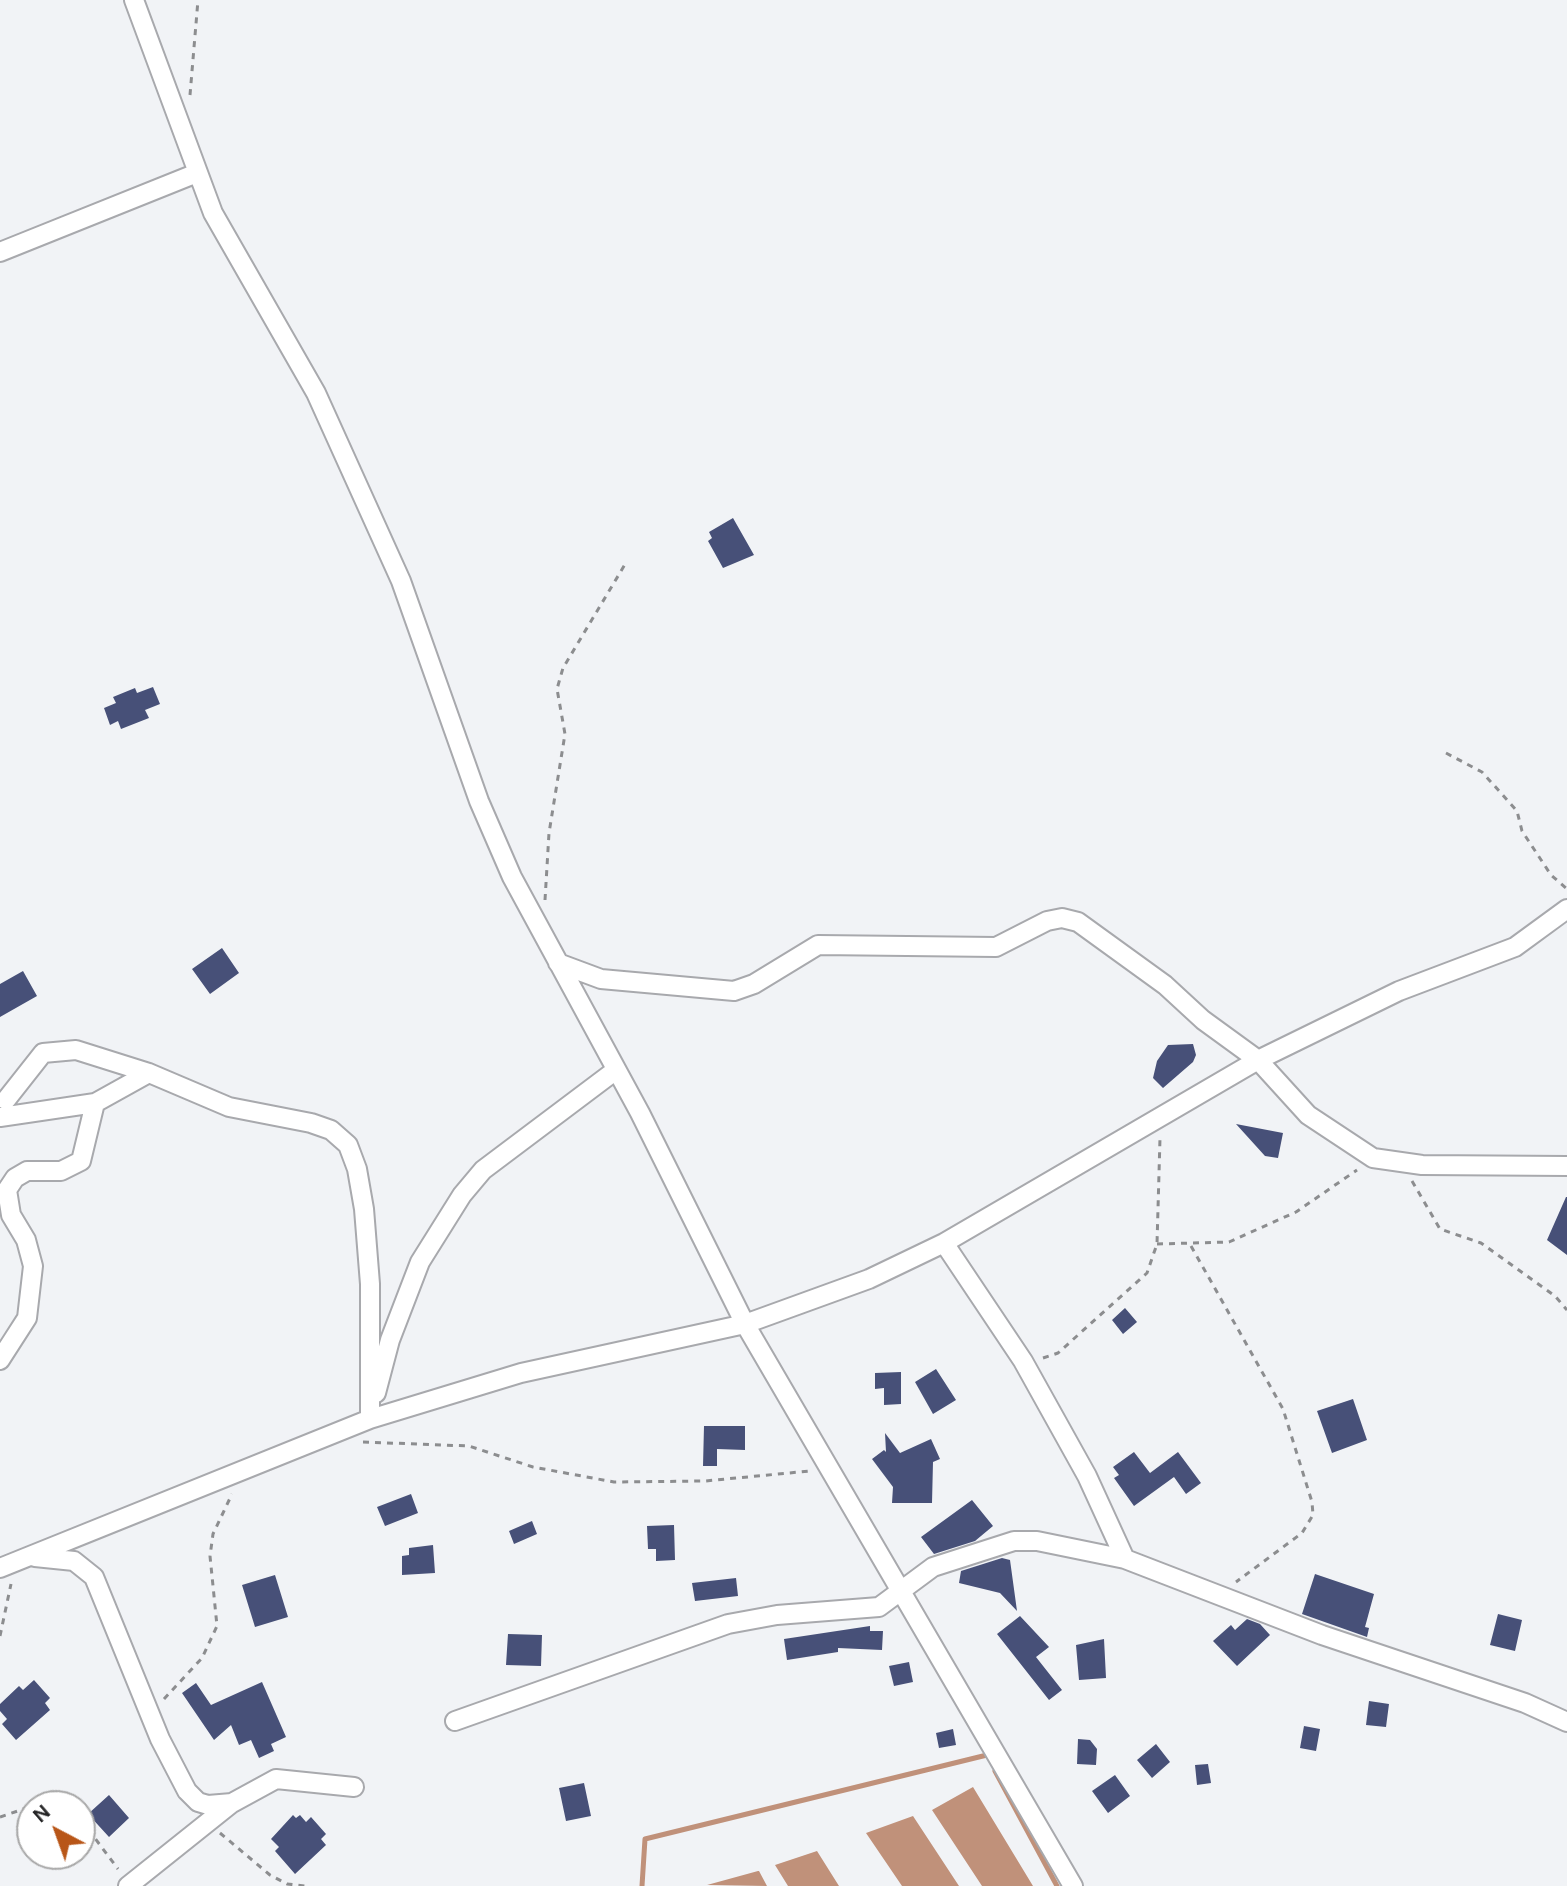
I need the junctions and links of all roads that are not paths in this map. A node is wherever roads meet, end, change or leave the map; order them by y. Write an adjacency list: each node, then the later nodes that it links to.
1 (134, 0): 2 (street)
2 (197, 173): 3 (street); 5 (street)
3 (0, 252)
4 (1567, 909): 6 (street)
5 (558, 963): 6 (street); 7 (street)
6 (1258, 1060): 11 (street); 12 (street)
7 (616, 1070): 13 (street); 15 (street)
8 (149, 1073): 9 (street); 10 (street); 15 (street)
9 (95, 1103): 10 (street); 14 (street)
10 (5, 1106)
11 (1567, 1166)
12 (944, 1243): 13 (street); 16 (street)
13 (745, 1324): 15 (street); 18 (street)
14 (0, 1360)
15 (370, 1419): 17 (street)
16 (1125, 1559): 18 (street); 20 (street)
17 (14, 1563): 22 (street)
18 (901, 1593): 19 (street); 24 (street)
19 (455, 1721)
20 (1567, 1722)
21 (354, 1787): 22 (street)
22 (232, 1803): 23 (street)
23 (129, 1885)
24 (1073, 1886)

